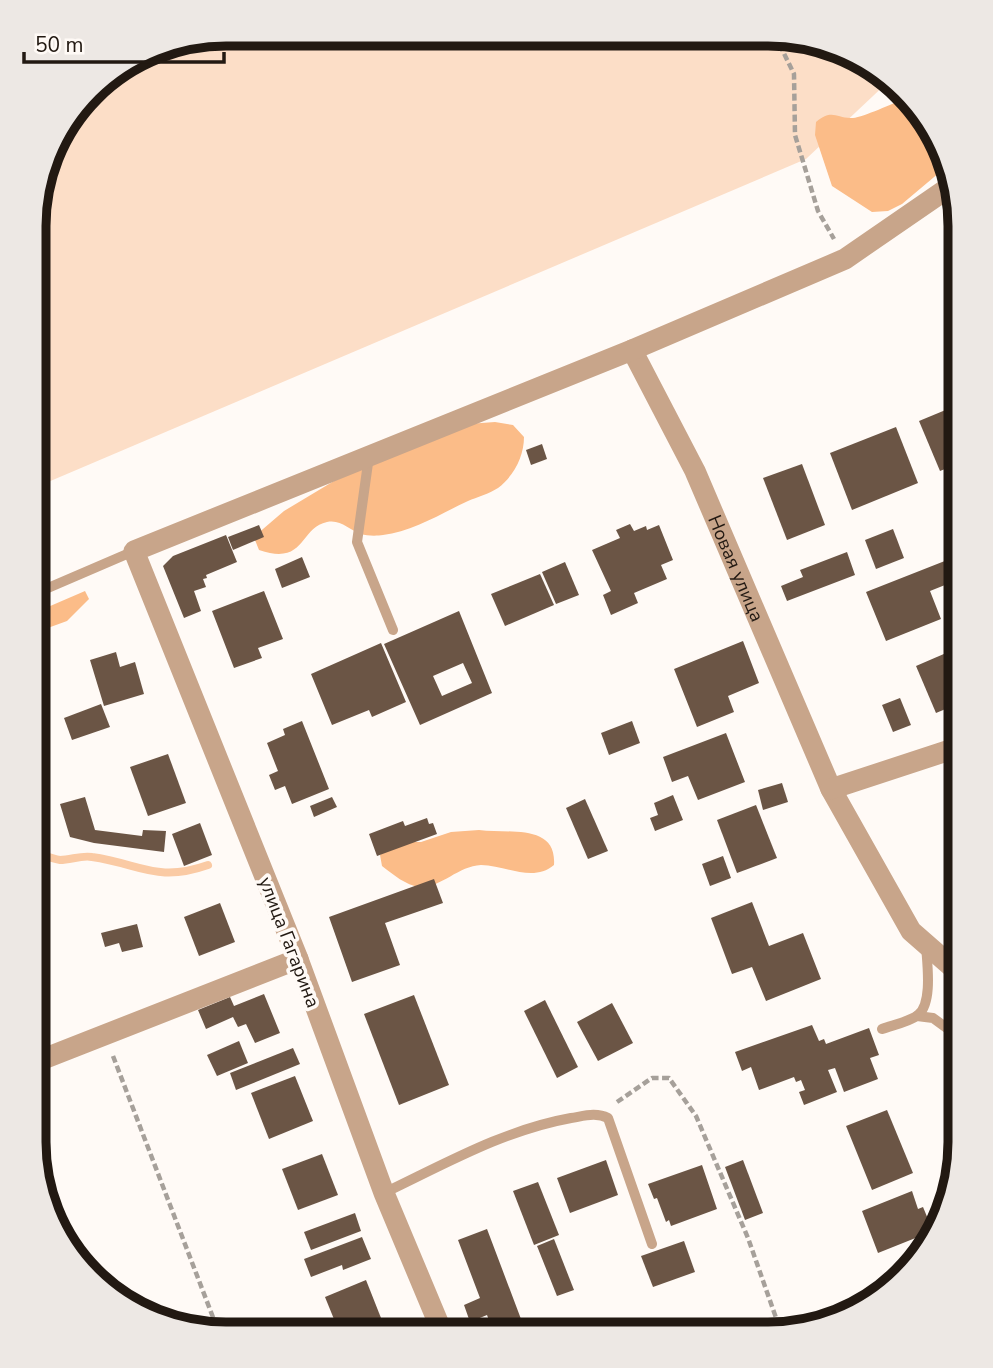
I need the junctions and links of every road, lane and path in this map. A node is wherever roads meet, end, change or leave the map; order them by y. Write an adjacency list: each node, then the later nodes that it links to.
1 (781, 47): 3 (path)
2 (944, 191): 3 (street)
3 (845, 259): 4 (street)
4 (632, 350): 5 (street); 10 (street, Новая улица)
5 (369, 456): 6 (street); 8 (lane)
6 (134, 551): 7 (lane); 12 (street, улица Гагарина)
7 (46, 589)
8 (393, 630)
9 (947, 751): 10 (street)
10 (831, 789): 11 (street, Новая улица)
11 (926, 945): 13 (street, Новая улица); 14 (lane)
12 (298, 959): 17 (street); 20 (street, улица Гагарина)
13 (947, 963)
14 (918, 1016): 15 (lane); 16 (lane)
15 (882, 1028)
16 (947, 1028)
17 (104, 1033): 18 (street); 22 (path)
18 (46, 1058)
19 (599, 1114): 20 (lane); 21 (lane); 24 (path)
20 (384, 1193): 23 (street, улица Гагарина)
21 (652, 1244)
22 (215, 1322)
23 (438, 1322)
24 (777, 1322)

